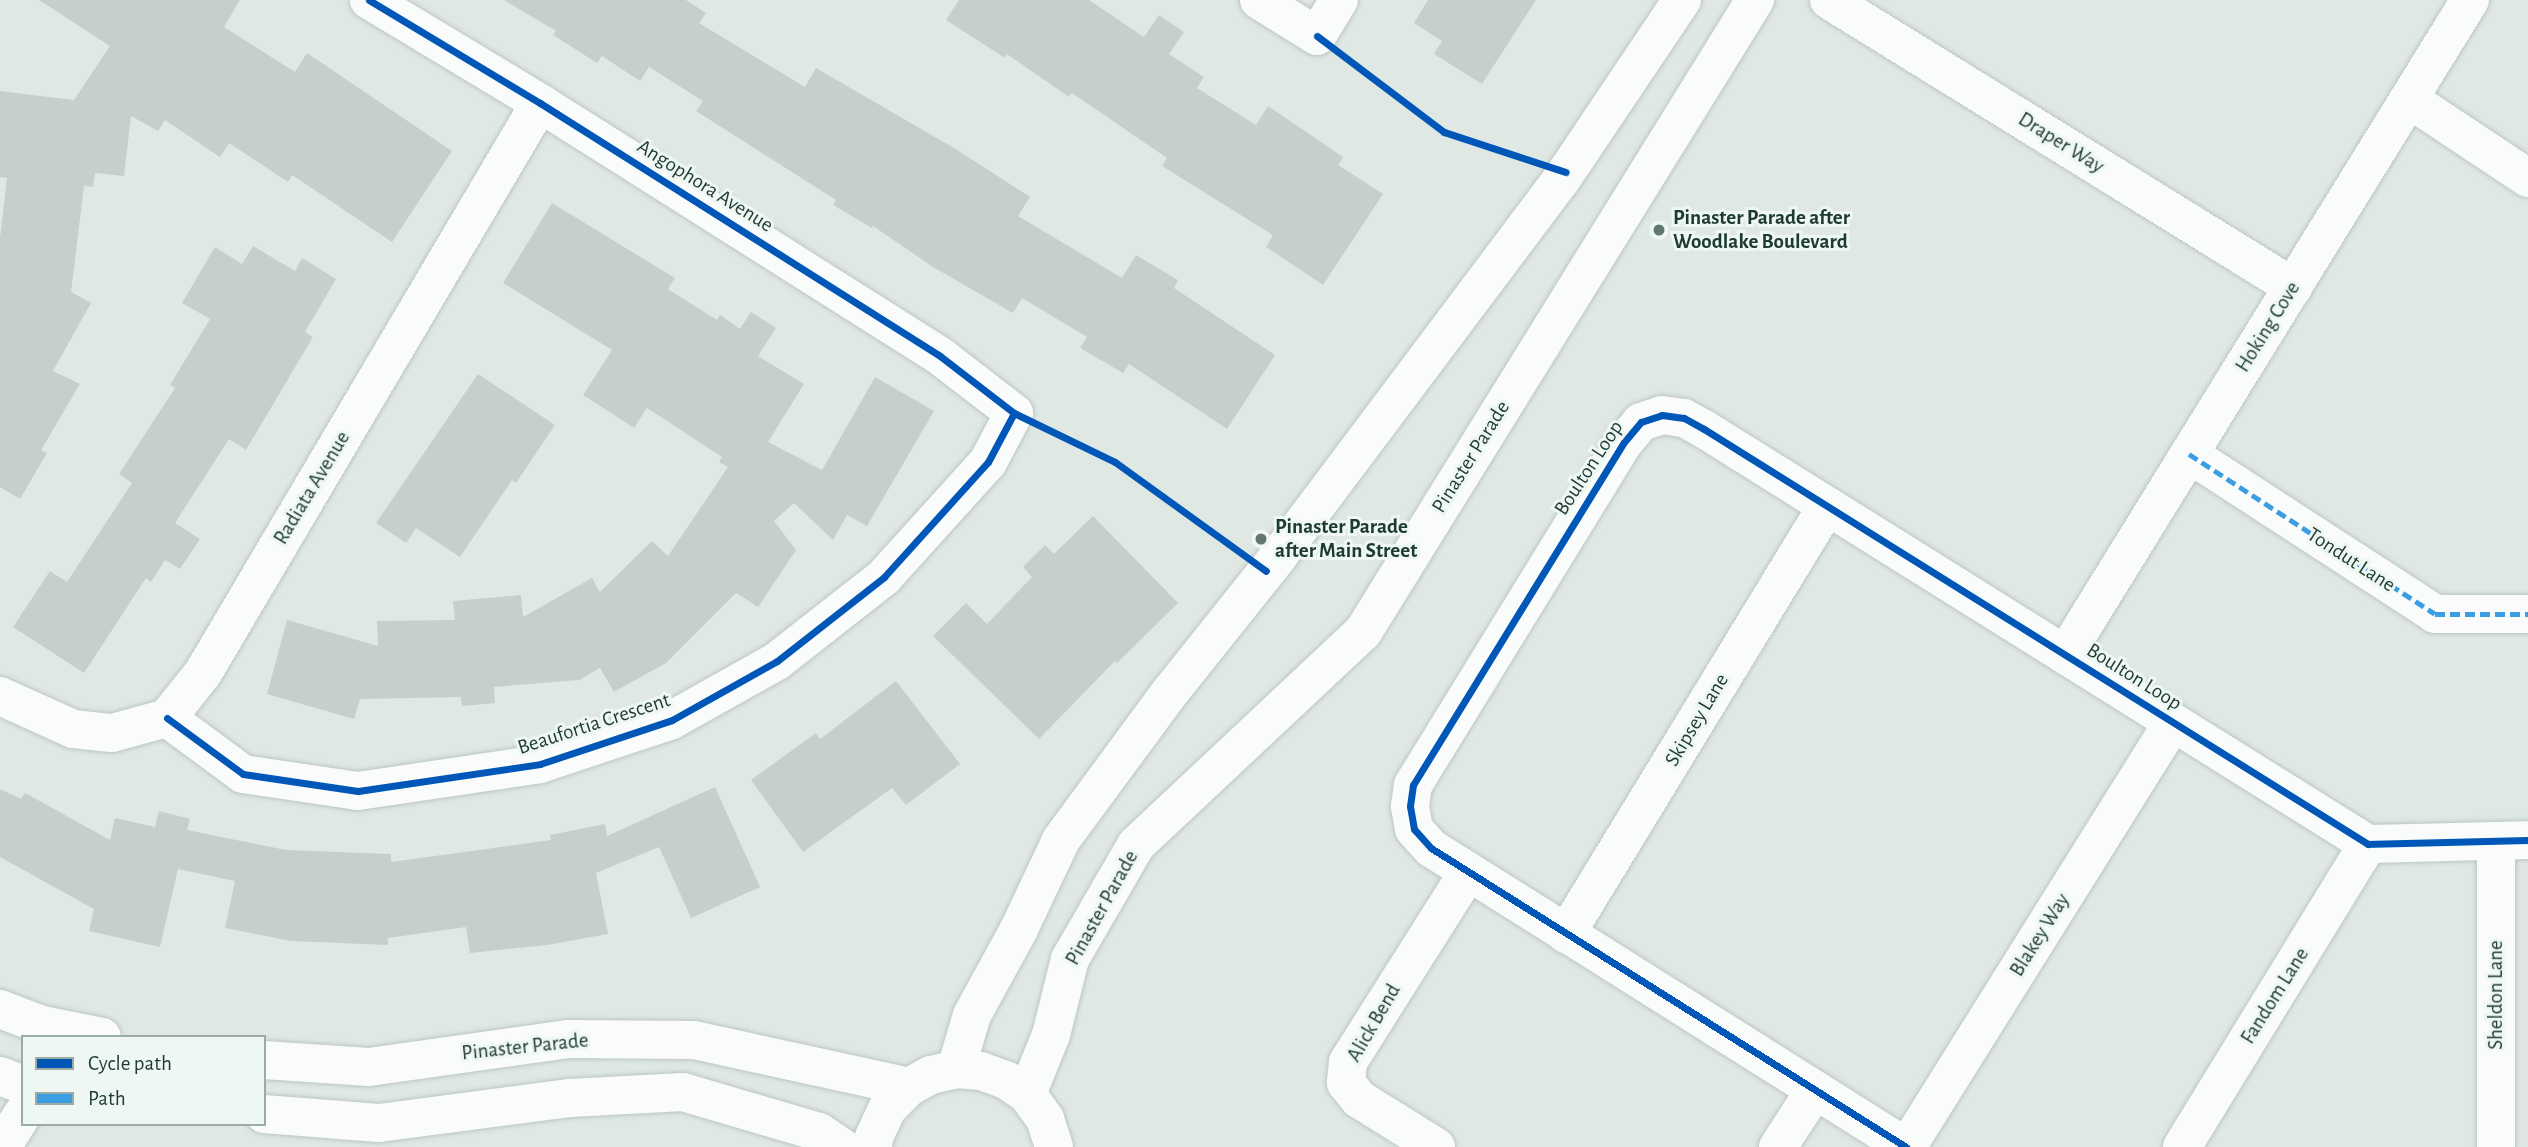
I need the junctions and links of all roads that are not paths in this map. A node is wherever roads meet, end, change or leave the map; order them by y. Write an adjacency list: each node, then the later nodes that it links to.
1 (369, 0): 9 (street, Angophora Avenue)
2 (1259, 0): 3 (street)
3 (1339, 0)
4 (1682, 0): 28 (street)
5 (1755, 0): 33 (street, Pinaster Parade)
6 (1829, 0): 11 (street, Draper Way)
7 (2470, 0): 8 (street, Hoking Cove)
8 (2409, 99): 10 (street); 11 (street, Hoking Cove)
9 (540, 103): 12 (street, Angophora Avenue); 18 (street, Radiata Avenue)
10 (2528, 178)
11 (2293, 287): 13 (street, Hoking Cove)
12 (1014, 413): 18 (street, Beaufortia Crescent)
13 (2189, 454): 15 (street, Tondut Lane); 16 (street, Hoking Cove)
14 (1827, 506): 16 (street, Boulton Loop); 22 (street, Boulton Loop); 23 (street, Skipsey Lane)
15 (2528, 614)
16 (2065, 655): 19 (street, Boulton Loop)
17 (0, 696): 18 (street)
18 (167, 718)
19 (2173, 722): 21 (street, Boulton Loop); 42 (street, Blakey Way)
20 (2512, 841): 21 (street); 44 (street, Sheldon Lane)
21 (2368, 844): 43 (street, Fandom Lane)
22 (1468, 872): 23 (street, Boulton Loop); 40 (street, Alick Bend)
23 (1566, 934): 32 (street, Boulton Loop)
24 (0, 1009): 25 (street)
25 (60, 1033): 26 (street)
26 (81, 1035)
27 (266, 1060): 31 (street, Pinaster Parade)
28 (956, 1069): 31 (street); 33 (street)
29 (0, 1076): 30 (street)
30 (21, 1084)
31 (909, 1087): 38 (street)
32 (1815, 1090): 41 (street); 42 (street, Boulton Loop)
33 (1027, 1094): 39 (street)
34 (266, 1114): 37 (street)
35 (21, 1117): 36 (street)
36 (2, 1147)
37 (841, 1147)
38 (873, 1147)
39 (1054, 1147)
40 (1436, 1147)
41 (1778, 1147)
42 (1906, 1147)
43 (2182, 1147)
44 (2496, 1147)

